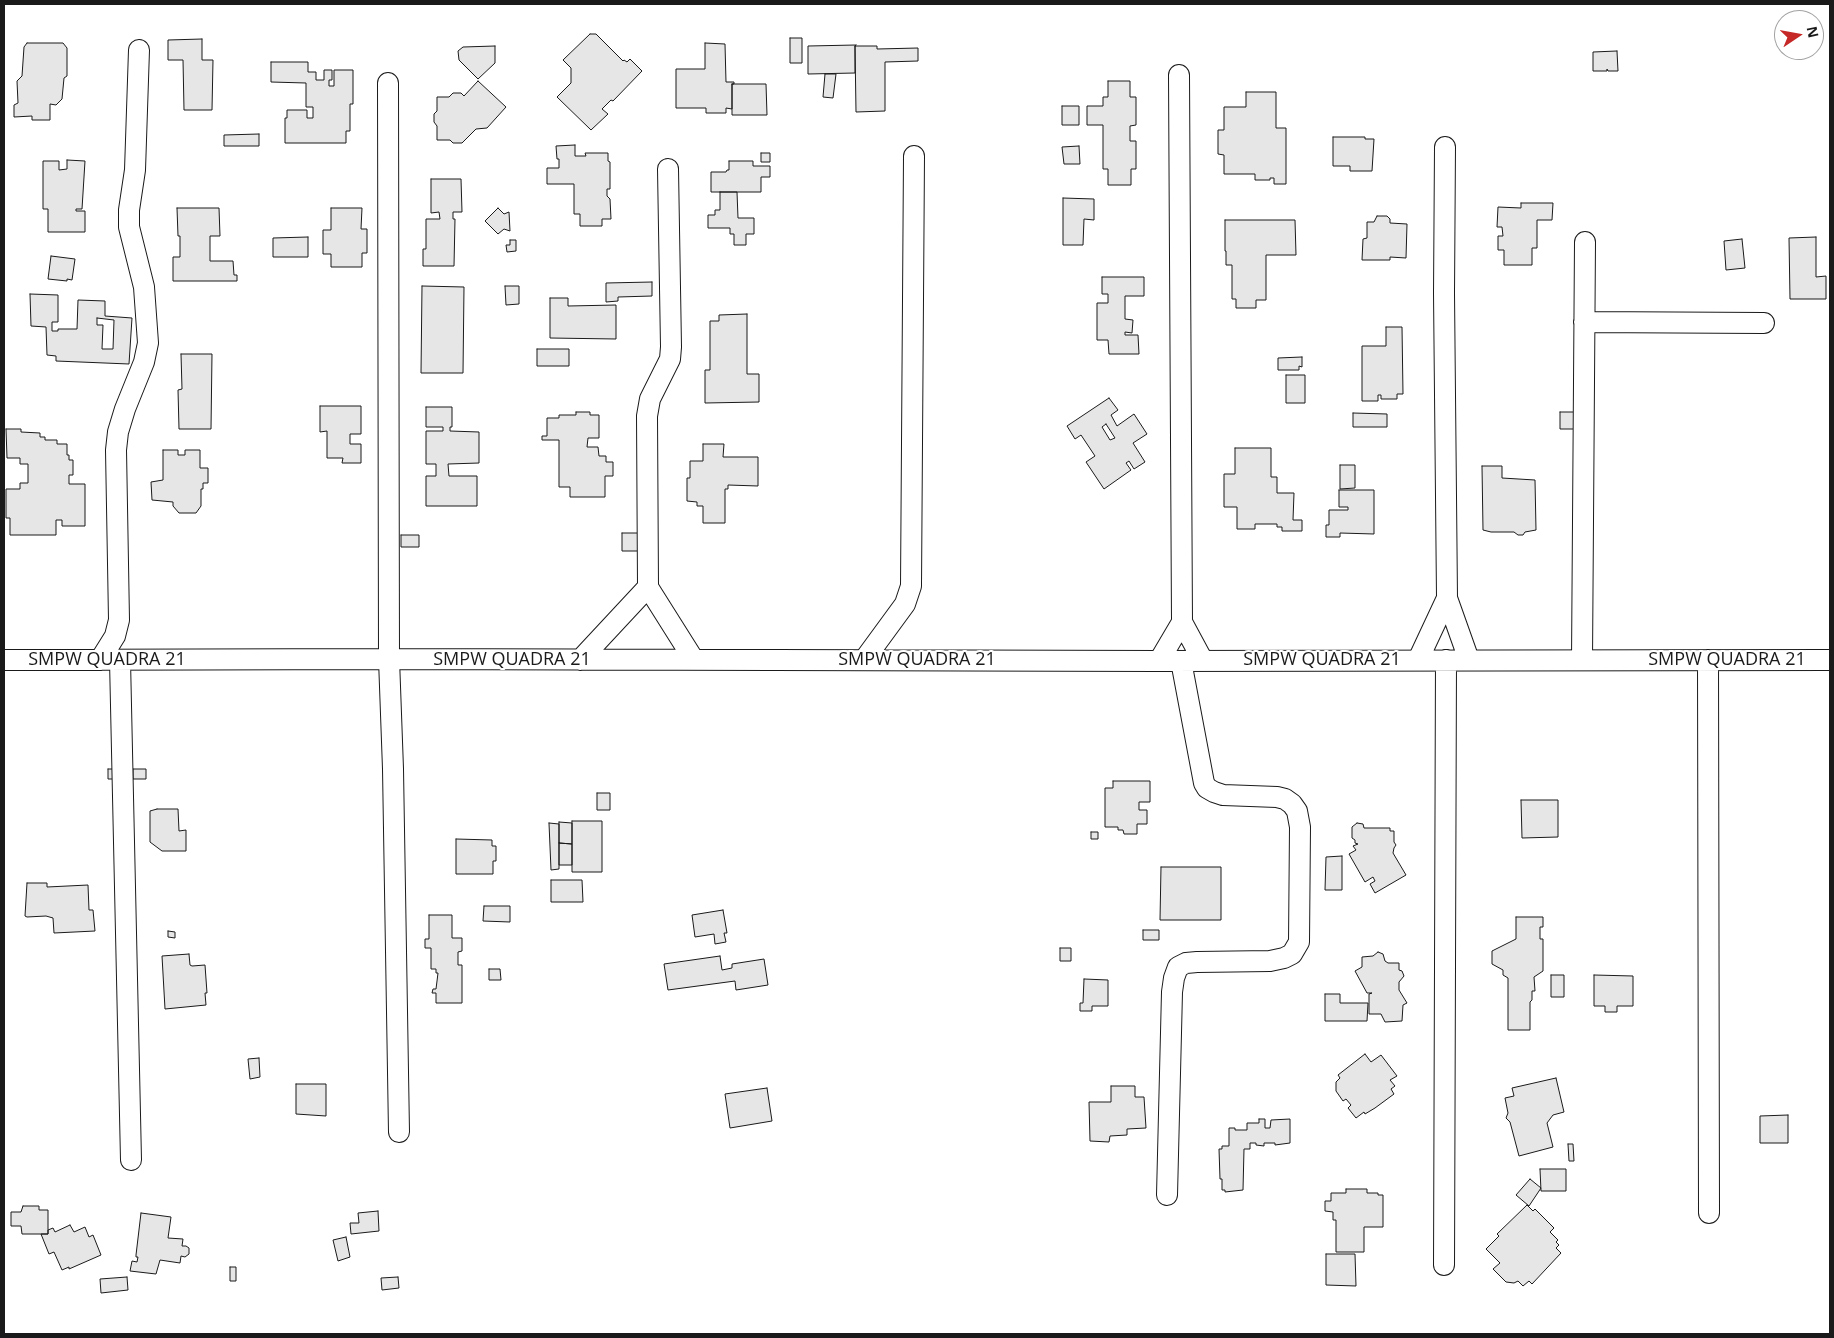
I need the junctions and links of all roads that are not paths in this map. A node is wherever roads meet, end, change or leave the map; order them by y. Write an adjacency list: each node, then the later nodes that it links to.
1 (139, 50): 15 (street)
2 (1179, 75): 12 (street)
3 (388, 83): 13 (street)
4 (1445, 147): 11 (street)
5 (914, 156): 18 (street)
6 (668, 169): 10 (street)
7 (1585, 242): 8 (street)
8 (1584, 322): 9 (street); 22 (street)
9 (1764, 323)
10 (648, 587): 16 (street); 17 (street)
11 (1447, 598): 19 (street); 21 (street)
12 (1182, 622): 25 (street); 27 (street)
13 (389, 659): 15 (street, SMPW QUADRA 21); 16 (street, SMPW QUADRA 21); 28 (street)
14 (4, 660): 15 (street, SMPW QUADRA 21)
15 (110, 660): 29 (street)
16 (580, 660): 17 (street, SMPW QUADRA 21)
17 (694, 660): 18 (street, SMPW QUADRA 21)
18 (864, 660): 25 (street, SMPW QUADRA 21)
19 (1418, 660): 20 (street, SMPW QUADRA 21); 27 (street, SMPW QUADRA 21)
20 (1446, 660): 21 (street, SMPW QUADRA 21); 32 (street)
21 (1469, 660): 22 (street, SMPW QUADRA 21)
22 (1582, 660): 23 (street, SMPW QUADRA 21)
23 (1708, 660): 24 (street, SMPW QUADRA 21); 31 (street)
24 (1830, 660)
25 (1159, 661): 26 (street, SMPW QUADRA 21)
26 (1181, 661): 27 (street, SMPW QUADRA 21); 30 (street)
27 (1203, 661)
28 (399, 1132)
29 (131, 1160)
30 (1167, 1195)
31 (1709, 1213)
32 (1444, 1265)

